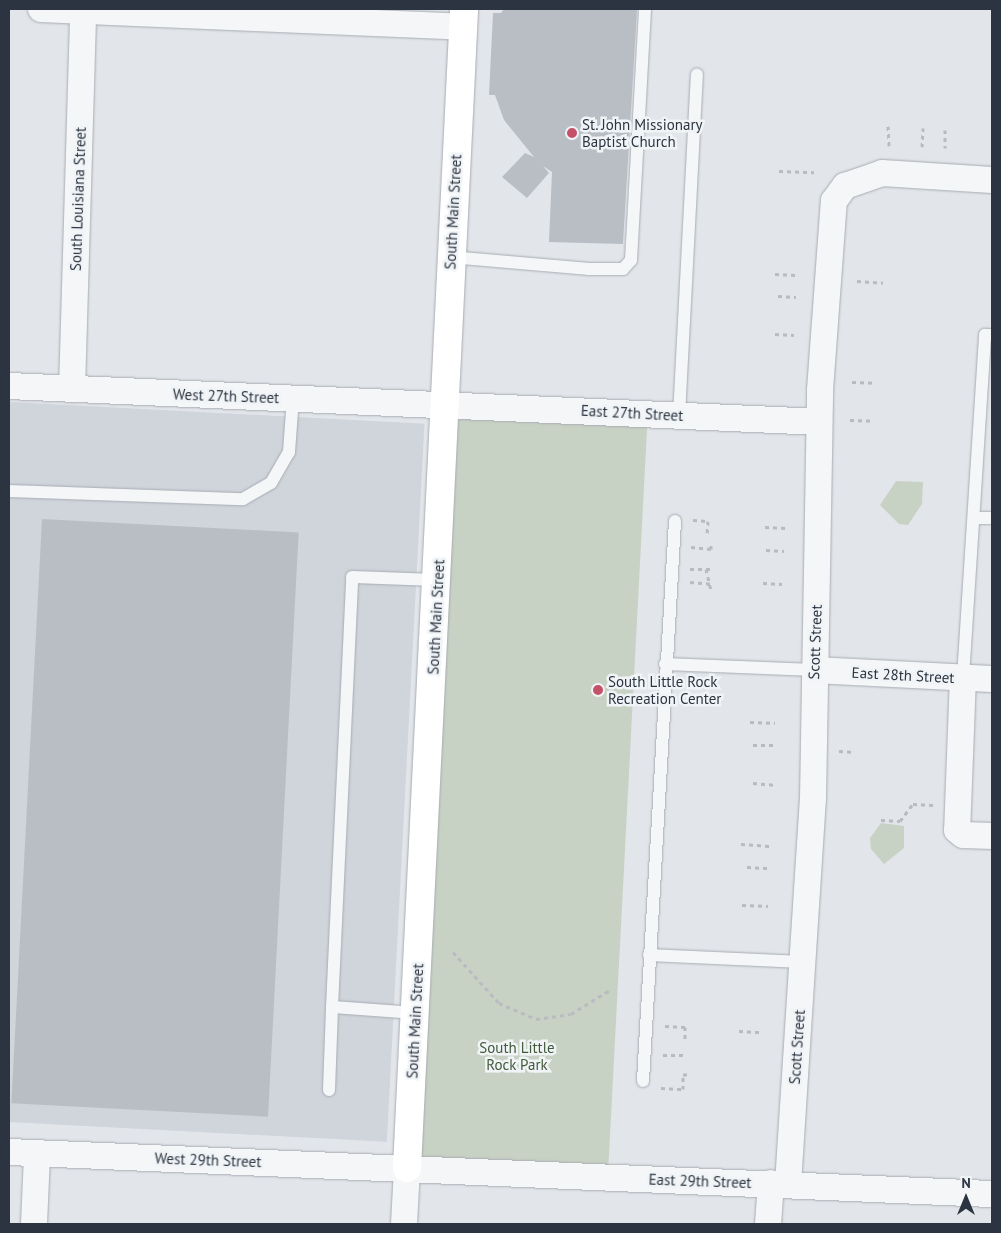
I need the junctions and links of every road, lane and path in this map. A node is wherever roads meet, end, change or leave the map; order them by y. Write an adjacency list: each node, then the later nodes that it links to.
1 (41, 9): 3 (street)
2 (645, 9): 16 (lane)
3 (83, 10): 4 (street); 29 (street, South Louisiana Street)
4 (298, 14): 5 (street)
5 (464, 18): 16 (street, South Main Street)
6 (696, 74): 32 (lane)
7 (888, 126): 10 (path)
8 (923, 128): 11 (path)
9 (945, 130): 12 (path)
10 (889, 146)
11 (922, 147)
12 (945, 148)
13 (779, 171): 14 (path)
14 (814, 172)
15 (992, 180): 35 (street, Scott Street)
16 (450, 257): 31 (street, South Main Street)
17 (775, 274): 18 (path)
18 (796, 275)
19 (857, 281): 20 (path)
20 (883, 283)
21 (778, 296): 22 (path)
22 (796, 297)
23 (775, 334): 24 (path)
24 (794, 335)
25 (992, 335): 37 (lane)
26 (852, 382): 27 (path)
27 (875, 383)
28 (9, 386): 29 (street, West 27th Street)
29 (72, 389): 30 (street, West 27th Street)
30 (292, 398): 31 (street, West 27th Street); 36 (lane)
31 (444, 405): 32 (street, East 27th Street); 51 (street, South Main Street)
32 (679, 416): 35 (street, East 27th Street)
33 (850, 420): 34 (path)
34 (874, 421)
35 (819, 422): 58 (street, Scott Street)
36 (9, 491)
37 (976, 518): 38 (lane); 59 (lane)
38 (992, 518)
39 (692, 520): 43 (path)
40 (675, 521): 57 (lane)
41 (766, 527): 42 (path)
42 (786, 528)
43 (707, 534)
44 (711, 544): 45 (path)
45 (691, 547)
46 (766, 550): 47 (path)
47 (784, 552)
48 (690, 569): 49 (path)
49 (706, 569): 50 (path); 54 (path)
50 (711, 569)
51 (437, 580): 80 (lane); 81 (street, South Main Street)
52 (689, 582): 54 (path)
53 (763, 582): 55 (path)
54 (711, 584): 56 (path)
55 (782, 584)
56 (711, 590)
57 (665, 664): 58 (lane); 77 (lane)
58 (814, 670): 59 (street, East 28th Street); 78 (street, Scott Street)
59 (963, 677): 60 (street, East 28th Street); 69 (street)
60 (992, 679)
61 (750, 722): 62 (path)
62 (775, 723)
63 (753, 745): 64 (path)
64 (775, 745)
65 (753, 783): 66 (path)
66 (774, 785)
67 (938, 806): 68 (path)
68 (880, 820)
69 (992, 836)
70 (741, 844): 71 (path)
71 (772, 846)
72 (747, 867): 73 (path)
73 (769, 868)
74 (742, 905): 75 (path)
75 (768, 906)
76 (453, 952): 79 (path)
77 (649, 955): 78 (lane); 89 (lane)
78 (802, 962): 95 (street, Scott Street)
79 (610, 990)
80 (332, 1007): 81 (lane); 91 (lane)
81 (416, 1013): 94 (street, South Main Street)
82 (664, 1026): 85 (path)
83 (739, 1031): 84 (path)
84 (761, 1032)
85 (685, 1041)
86 (663, 1055): 87 (path)
87 (686, 1055)
88 (687, 1074): 90 (path)
89 (643, 1081)
90 (661, 1088)
91 (329, 1090)
92 (9, 1152): 93 (street, West 29th Street)
93 (37, 1154): 94 (street, West 29th Street); 97 (street)
94 (407, 1168): 95 (street, East 29th Street); 98 (street, South Main Street)
95 (779, 1184): 96 (street, East 29th Street); 99 (street, Scott Street)
96 (992, 1194)
97 (34, 1224)
98 (404, 1224)
99 (768, 1224)

